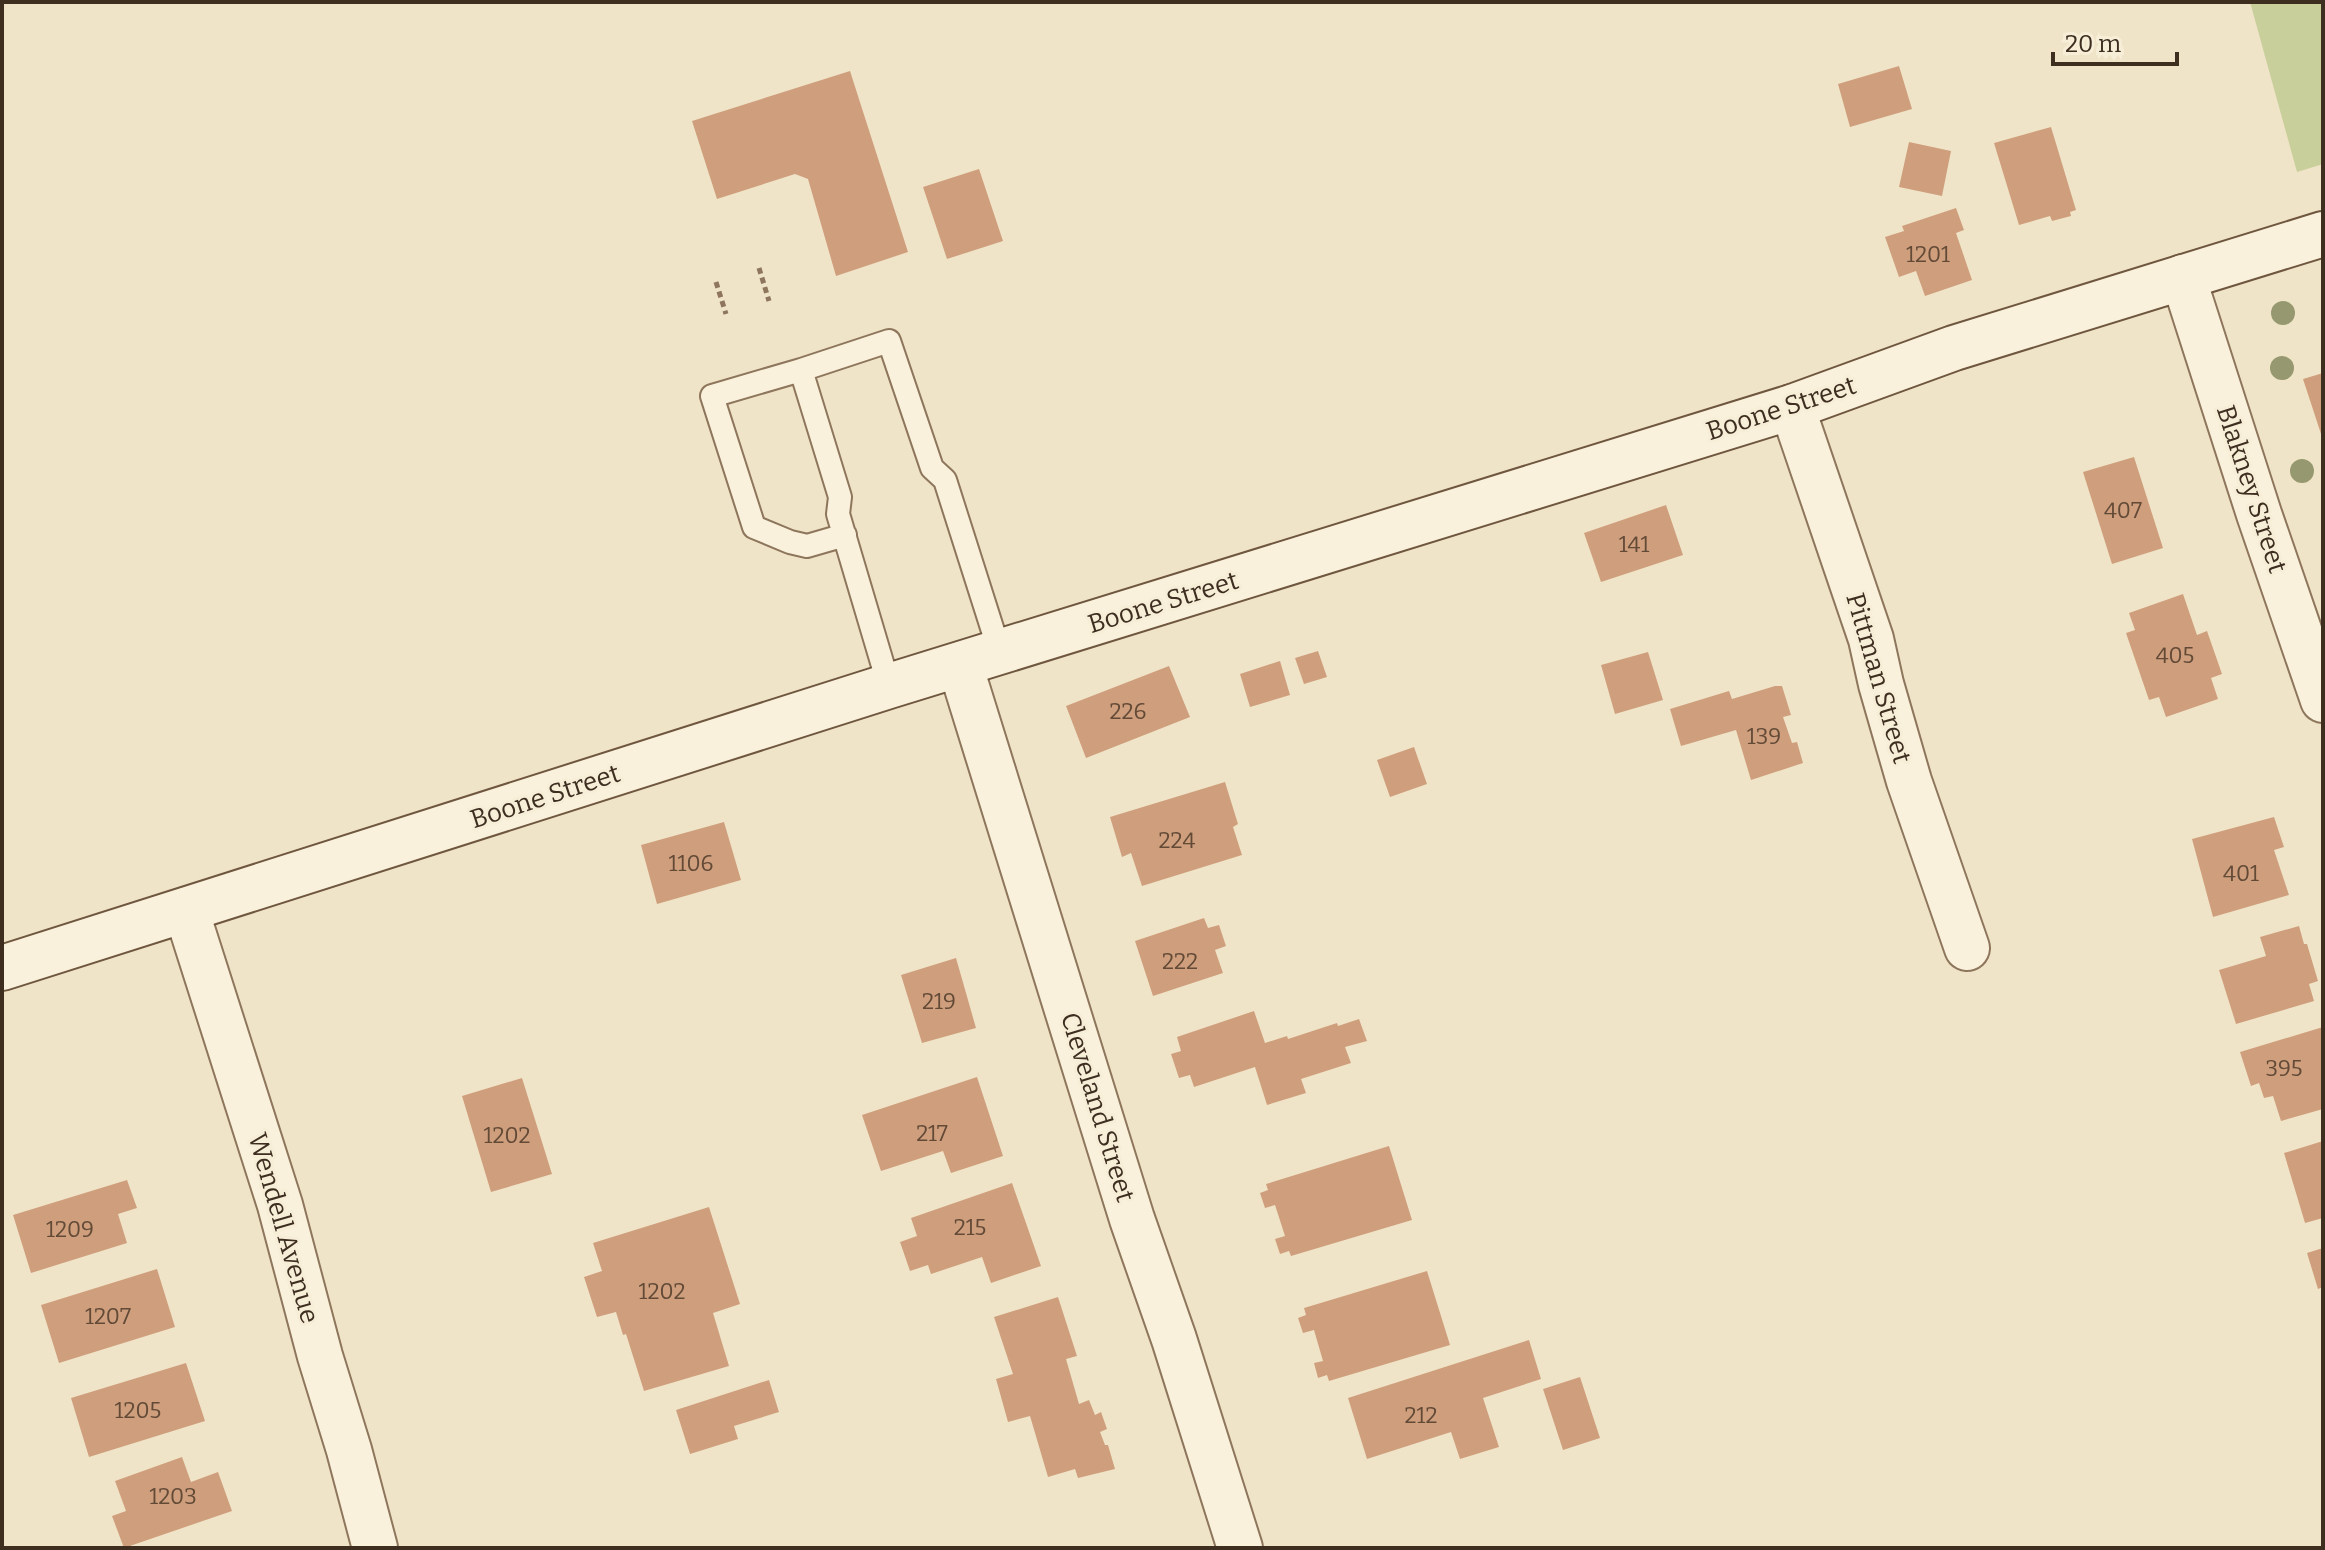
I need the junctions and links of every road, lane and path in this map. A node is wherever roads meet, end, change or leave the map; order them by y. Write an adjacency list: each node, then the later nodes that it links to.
1 (2323, 234): 3 (street, Boone Street)
2 (759, 268): 5 (path)
3 (2183, 277): 8 (street, Boone Street); 12 (street, Blakney Street)
4 (716, 282): 6 (path)
5 (769, 301)
6 (726, 314)
7 (801, 370): 9 (lane); 9 (lane); 10 (lane)
8 (1792, 407): 10 (street, Boone Street); 14 (street, Pittman Street)
9 (845, 535): 11 (lane)
10 (980, 659): 11 (street, Boone Street); 17 (street, Cleveland Street)
11 (889, 686): 13 (street, Boone Street)
12 (2323, 700)
13 (186, 910): 15 (street, Boone Street); 16 (street, Wendell Avenue)
14 (1967, 948)
15 (2, 968)
16 (375, 1548)
17 (1240, 1548)

